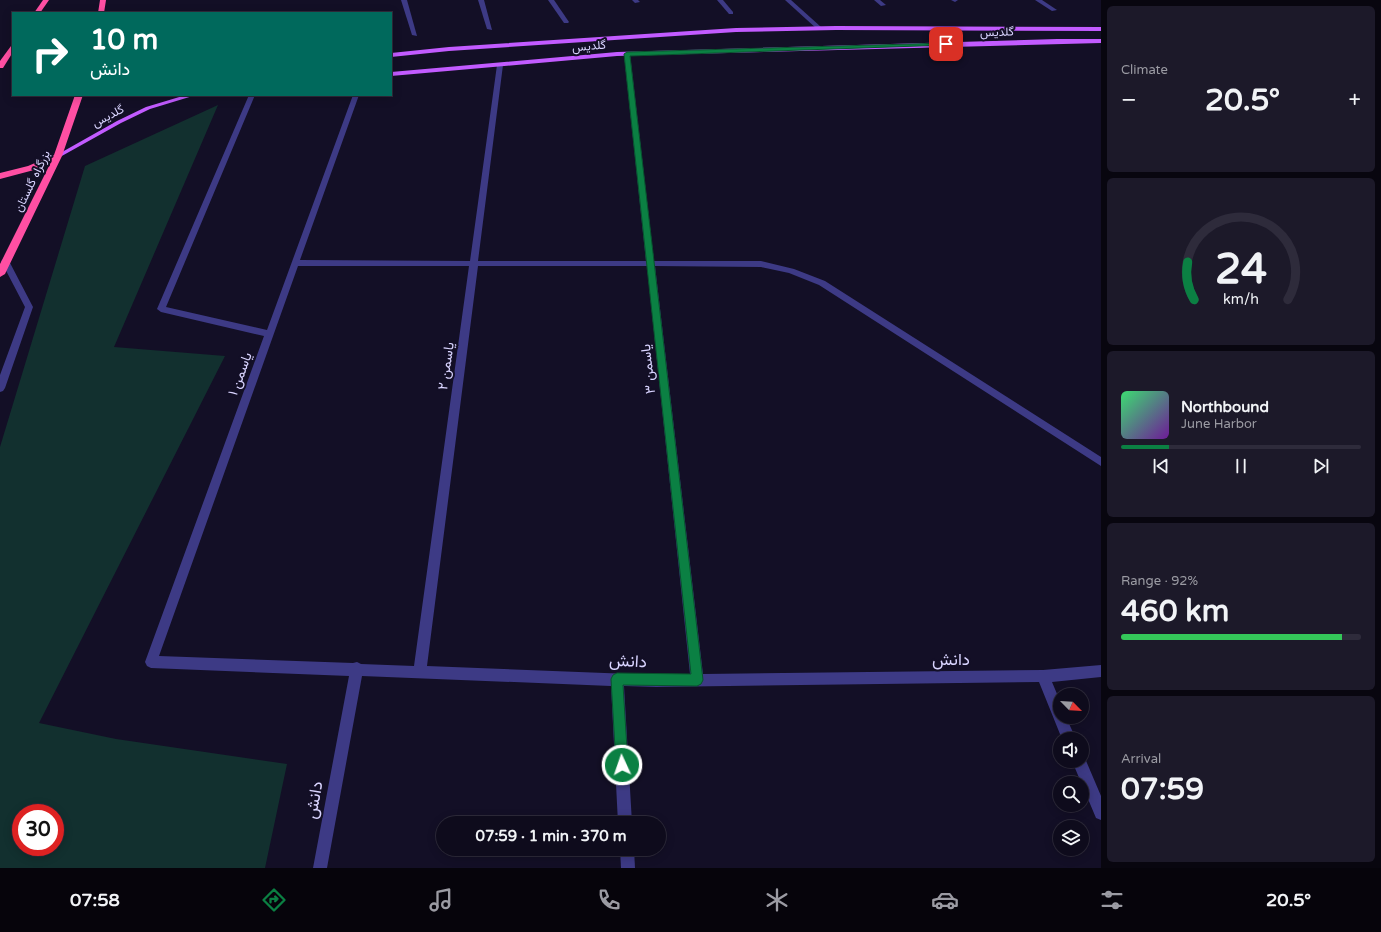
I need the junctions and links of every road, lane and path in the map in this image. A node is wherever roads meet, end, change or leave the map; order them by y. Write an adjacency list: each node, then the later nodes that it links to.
1 (46, 0): 12 (highway)
2 (103, 0): 13 (highway)
3 (404, 0): 19 (street)
4 (481, 0): 17 (street)
5 (551, 0): 15 (street)
6 (720, 0): 14 (street)
7 (788, 0): 16 (street)
8 (877, 0): 10 (street)
9 (1038, 0): 11 (street)
10 (883, 4)
11 (1054, 10)
12 (38, 12)
13 (101, 12)
14 (731, 13)
15 (566, 22)
16 (819, 28): 18 (main road, گلدیس); 23 (main road, گلدیس)
17 (490, 29)
18 (1101, 29)
19 (415, 35)
20 (1101, 41): 22 (main road, گلدیس)
21 (12, 48): 26 (highway)
22 (627, 54): 25 (main road, گلدیس); 37 (street, یاسمن ۳)
23 (392, 55)
24 (12, 61): 26 (highway)
25 (500, 65): 27 (main road, گلدیس); 36 (street, یاسمن ۲)
26 (0, 66)
27 (392, 74)
28 (79, 96): 32 (highway, بزرگراه گلستان)
29 (189, 96): 32 (main road, گلدیس)
30 (252, 96): 39 (street)
31 (356, 96): 35 (street, یاسمن ۱)
32 (58, 156): 33 (highway); 34 (highway, بزرگراه گلستان)
33 (0, 176)
34 (5, 261): 38 (highway, بزرگراه گلستان); 40 (street)
35 (295, 263): 36 (street); 39 (street, یاسمن ۱)
36 (474, 263): 37 (street); 43 (street, یاسمن ۲)
37 (650, 264): 41 (street); 47 (street, یاسمن ۳)
38 (0, 274)
39 (270, 334): 42 (street, یاسمن ۱)
40 (0, 388)
41 (1101, 462)
42 (357, 668): 43 (street, دانش); 53 (street, دانش)
43 (420, 671): 46 (street, دانش)
44 (1101, 671): 45 (street, دانش)
45 (1043, 676): 47 (street, دانش); 48 (street)
46 (617, 679): 47 (street, دانش); 51 (street)
47 (697, 680)
48 (1066, 732)
49 (1082, 768): 50 (street)
50 (1101, 813)
51 (625, 816)
52 (627, 856): 54 (street)
53 (320, 868)
54 (628, 868)

